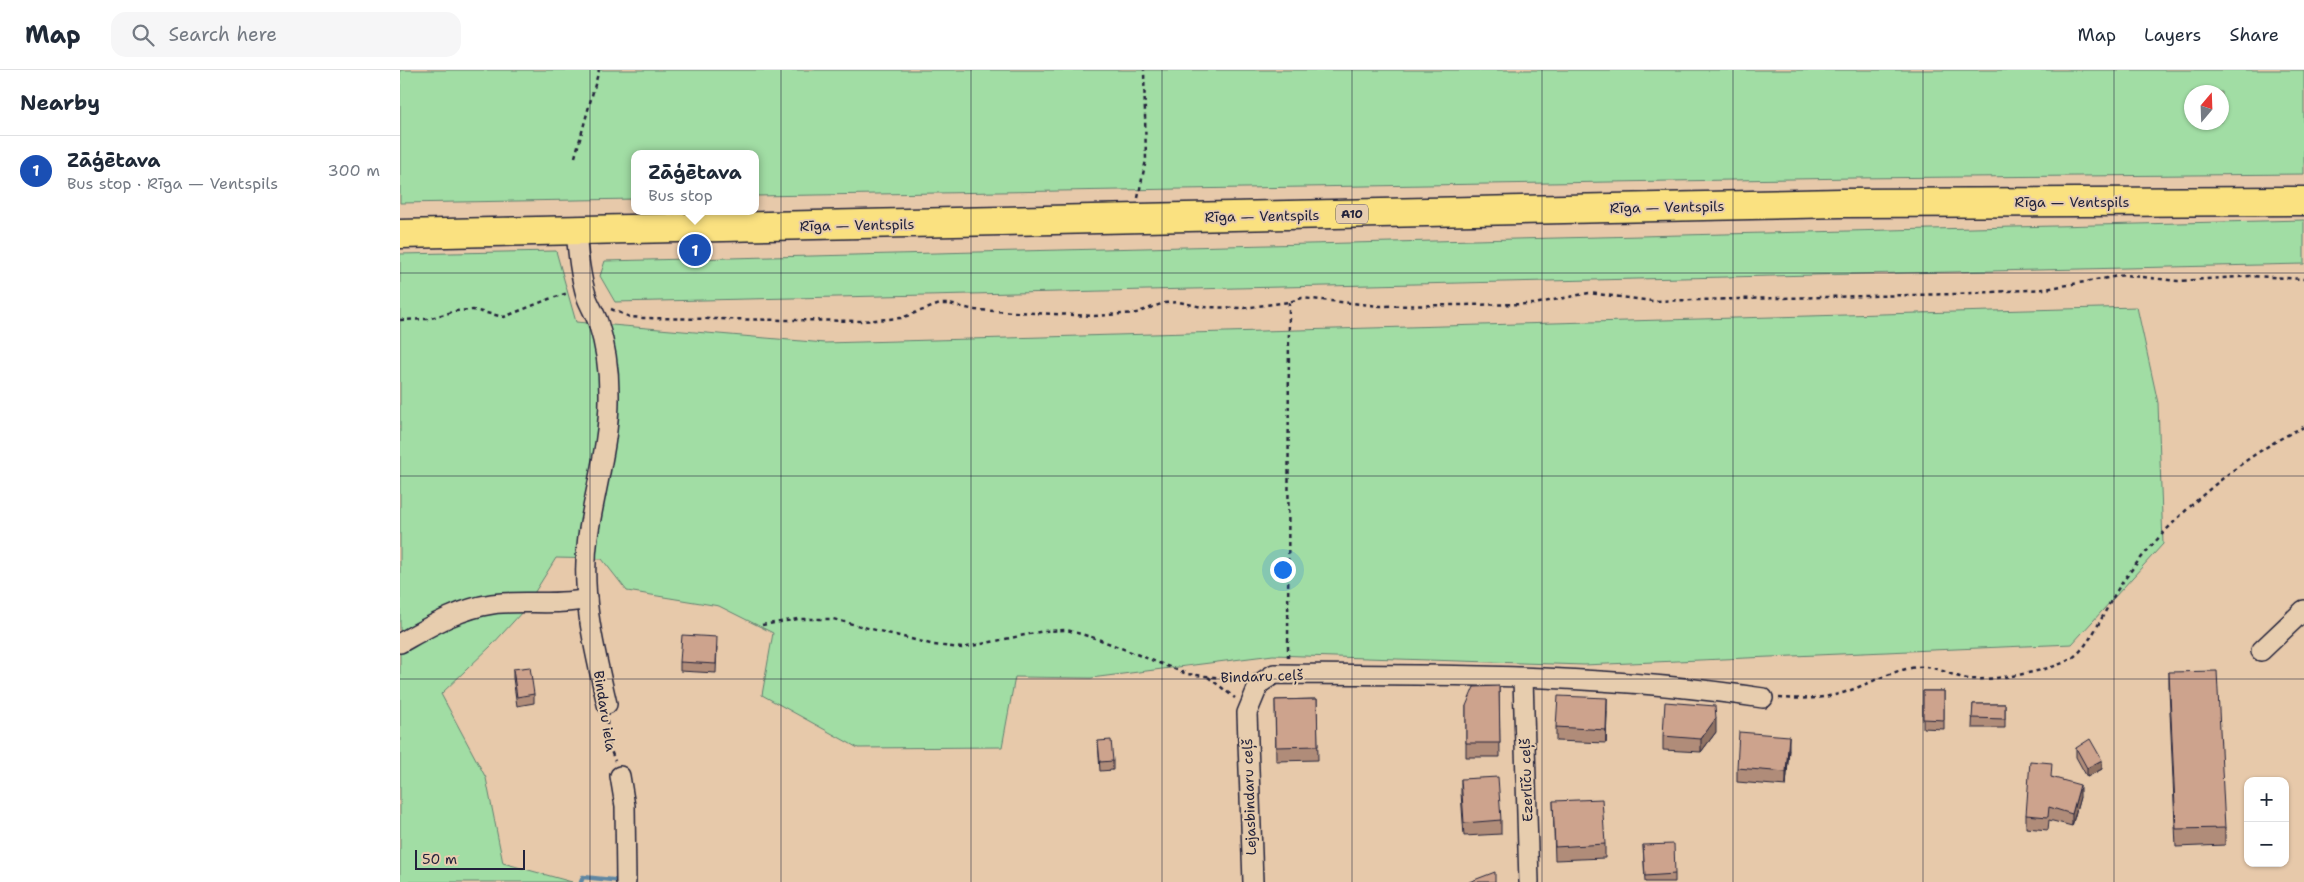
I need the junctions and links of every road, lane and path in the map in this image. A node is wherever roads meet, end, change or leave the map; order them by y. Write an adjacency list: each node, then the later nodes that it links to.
1 (598, 70): 3 (path)
2 (1144, 70): 5 (path)
3 (575, 157)
4 (2304, 200): 5 (highway, Rīga — Ventspils / A10)
5 (1134, 218): 6 (highway, Rīga — Ventspils / A10)
6 (576, 231): 7 (highway, Rīga — Ventspils / A10); 9 (street, Bindaru iela)
7 (400, 234)
8 (2304, 279): 10 (path)
9 (587, 298): 10 (path); 11 (path); 13 (street, Bindaru iela)
10 (1289, 302): 18 (path)
11 (400, 320)
12 (2304, 426): 21 (path)
13 (588, 599): 16 (street); 22 (street, Bindaru iela)
14 (2304, 610): 17 (street)
15 (762, 626): 19 (path, Bindaru ceļš)
16 (400, 643)
17 (2261, 651)
18 (1281, 674): 19 (path, Bindaru ceļš); 20 (street, Bindaru ceļš); 23 (street, Lejasbindaru ceļš)
19 (1206, 676): 23 (path)
20 (1523, 678): 21 (street, Bindaru ceļš); 27 (street, Ezerlīču ceļš)
21 (1763, 698)
22 (607, 704): 24 (path, Bindaru iela)
23 (1247, 713): 26 (street, Lejasbindaru ceļš)
24 (620, 776): 25 (street)
25 (626, 882)
26 (1253, 882)
27 (1528, 882)

